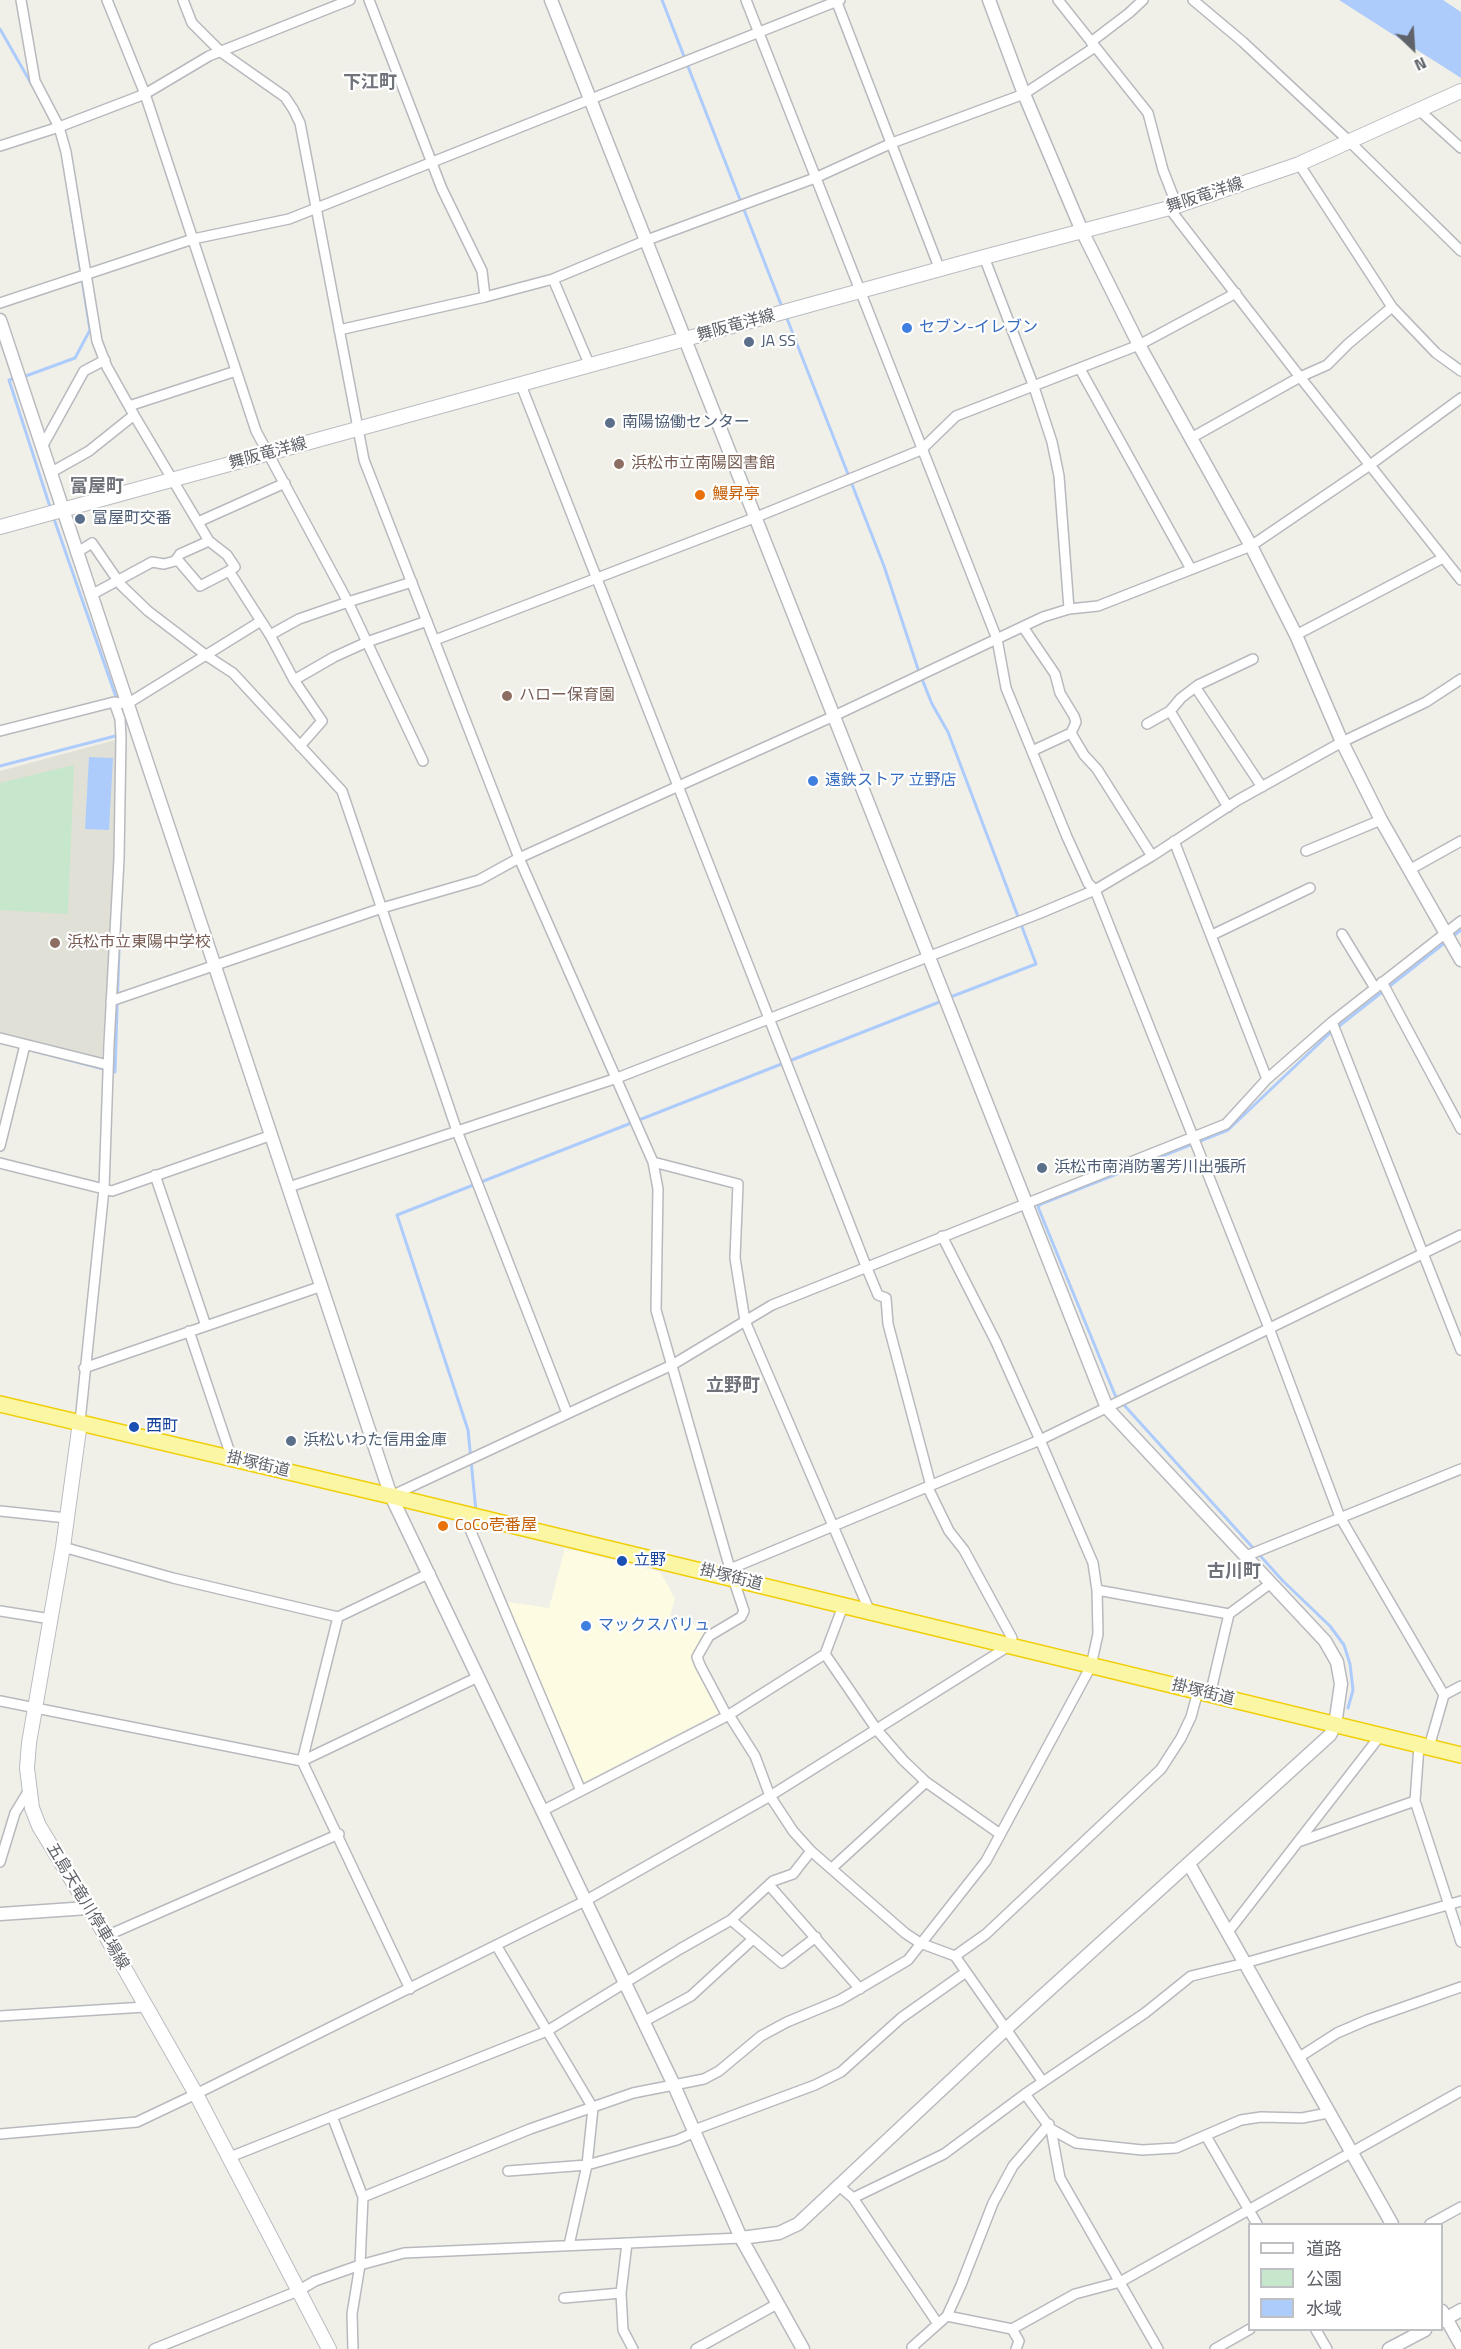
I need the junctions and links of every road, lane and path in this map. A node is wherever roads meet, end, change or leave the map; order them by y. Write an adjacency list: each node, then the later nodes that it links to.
1 (21, 0): 21 (street)
2 (107, 0): 17 (street)
3 (183, 0): 15 (street)
4 (350, 0): 15 (street)
5 (369, 0): 26 (street)
6 (551, 0): 19 (street)
7 (746, 0): 13 (street)
8 (837, 0): 13 (street); 23 (street)
9 (989, 0): 18 (street)
10 (1059, 0): 14 (street)
11 (1143, 0): 14 (street)
12 (1193, 0): 22 (street)
13 (759, 32): 19 (street); 28 (street)
14 (1093, 44): 18 (street); 30 (street)
15 (221, 52): 17 (street); 29 (street)
16 (1461, 91): 20 (main road, 舞阪竜洋線)
17 (145, 94): 21 (street); 32 (street)
18 (1024, 94): 23 (street); 31 (street)
19 (589, 99): 26 (street); 33 (street)
20 (1425, 107): 22 (main road, 舞阪竜洋線); 25 (street)
21 (59, 127): 24 (street); 37 (street)
22 (1350, 142): 27 (main road, 舞阪竜洋線); 34 (street)
23 (892, 143): 28 (street); 36 (street)
24 (0, 146)
25 (1461, 148)
26 (432, 161): 29 (street); 41 (street)
27 (1299, 164): 30 (main road, 舞阪竜洋線); 43 (street)
28 (815, 178): 33 (street); 39 (street)
29 (315, 207): 32 (street); 45 (street)
30 (1174, 207): 31 (main road, 舞阪竜洋線); 40 (street)
31 (1082, 231): 35 (main road, 舞阪竜洋線); 47 (street)
32 (193, 239): 37 (street); 51 (street)
33 (647, 240): 38 (street); 46 (street)
34 (1461, 251)
35 (984, 257): 36 (main road, 舞阪竜洋線); 55 (street)
36 (939, 270): 39 (main road, 舞阪竜洋線)
37 (86, 274): 42 (street); 48 (street)
38 (553, 279): 41 (street); 49 (street)
39 (861, 292): 46 (main road, 舞阪竜洋線); 61 (street)
40 (1236, 293): 47 (street); 53 (street)
41 (486, 297): 45 (street)
42 (0, 303)
43 (1392, 307): 52 (street); 53 (street)
44 (0, 320): 60 (street)
45 (339, 330): 58 (street)
46 (685, 340): 49 (main road, 舞阪竜洋線); 68 (street)
47 (1139, 345): 50 (street); 59 (street)
48 (105, 360): 57 (street); 60 (street)
49 (590, 366): 54 (main road, 舞阪竜洋線)
50 (1080, 369): 55 (street); 76 (street)
51 (236, 371): 57 (street); 62 (street)
52 (1461, 371)
53 (1300, 377): 59 (street); 63 (street)
54 (521, 385): 58 (main road, 舞阪竜洋線); 78 (street)
55 (1034, 387): 61 (street); 84 (street)
56 (1461, 398): 63 (street)
57 (131, 411): 64 (street); 65 (street)
58 (360, 429): 62 (main road, 舞阪竜洋線); 81 (street)
59 (1191, 438): 72 (street)
60 (42, 447): 64 (street)
61 (921, 450): 68 (street); 90 (street)
62 (267, 454): 65 (main road, 舞阪竜洋線); 66 (street)
63 (1370, 465): 72 (street); 74 (street)
64 (50, 473): 67 (street)
65 (174, 480): 67 (main road, 舞阪竜洋線); 69 (street)
66 (285, 483): 69 (street); 83 (street)
67 (62, 510): 70 (main road, 舞阪竜洋線); 73 (street)
68 (754, 518): 78 (street); 101 (street)
69 (198, 522): 71 (street)
70 (0, 527)
71 (209, 541): 75 (street); 77 (street)
72 (1251, 546): 76 (street); 89 (street)
73 (76, 553): 80 (street); 82 (street)
74 (1443, 558): 79 (street); 89 (street)
75 (177, 559): 77 (street); 80 (street)
76 (1191, 569): 84 (street)
77 (229, 571): 85 (street)
78 (596, 577): 91 (street); 109 (street)
79 (1460, 578)
80 (119, 582): 82 (street); 93 (street)
81 (412, 582): 83 (street); 86 (street)
82 (91, 595): 99 (street)
83 (348, 602): 88 (street); 92 (street)
84 (1069, 609): 87 (street)
85 (261, 621): 88 (street); 93 (street)
86 (428, 621): 91 (street); 92 (street)
87 (1023, 627): 90 (street); 104 (street)
88 (270, 635): 96 (street)
89 (1296, 635): 105 (street)
90 (997, 639): 101 (street); 107 (street)
91 (435, 640): 117 (street)
92 (367, 642): 96 (street); 108 (street)
93 (207, 656): 99 (street); 106 (street)
94 (1253, 659): 97 (street)
95 (1461, 679): 105 (street)
96 (294, 680): 106 (street)
97 (1196, 688): 100 (street); 110 (street)
98 (114, 702): 99 (street); 103 (street); 130 (street)
99 (127, 704): 128 (street)
100 (1170, 711): 102 (street); 111 (street)
101 (834, 716): 109 (street); 126 (street)
102 (1147, 724)
103 (0, 731)
104 (1071, 733): 107 (street); 116 (street)
105 (1342, 742): 110 (street); 112 (street)
106 (300, 746): 121 (street)
107 (1032, 751): 120 (street)
108 (423, 761)
109 (678, 786): 117 (street); 131 (street)
110 (1262, 787): 111 (street)
111 (1228, 807): 113 (street)
112 (1381, 820): 115 (street); 118 (street)
113 (1174, 841): 116 (street); 125 (street)
114 (1461, 841): 118 (street)
115 (1306, 851)
116 (1152, 856): 120 (street)
117 (519, 858): 121 (street); 136 (street)
118 (1409, 870): 123 (street)
119 (1310, 888): 125 (street)
120 (1095, 890): 126 (street); 141 (street)
121 (382, 908): 128 (street); 139 (street)
122 (1461, 921): 123 (street)
123 (1444, 933): 127 (street); 129 (street)
124 (1342, 934): 129 (street)
125 (1212, 935): 137 (street)
126 (928, 957): 131 (street); 148 (street)
127 (1461, 960)
128 (215, 966): 130 (street); 140 (street)
129 (1378, 985): 132 (street); 138 (street)
130 (111, 1001): 135 (street)
131 (770, 1020): 136 (street); 152 (street)
132 (1332, 1022): 137 (street); 151 (street)
133 (0, 1038): 134 (street)
134 (25, 1045): 135 (street); 142 (street)
135 (108, 1065): 147 (street)
136 (617, 1078): 139 (street); 143 (street)
137 (1268, 1079): 141 (street)
138 (1461, 1129)
139 (457, 1131): 146 (street); 163 (street)
140 (272, 1135): 145 (street); 146 (street)
141 (1195, 1140): 148 (street); 156 (street)
142 (0, 1146)
143 (653, 1162): 154 (street); 159 (street)
144 (0, 1163): 147 (street)
145 (155, 1175): 147 (street); 155 (street)
146 (289, 1187): 153 (street)
147 (104, 1189): 160 (street)
148 (1026, 1203): 150 (street); 162 (street)
149 (1461, 1235): 151 (street)
150 (942, 1236): 152 (street); 165 (street)
151 (1424, 1254): 156 (street); 158 (street)
152 (866, 1266): 154 (street); 168 (street)
153 (322, 1286): 155 (street); 169 (street)
154 (745, 1321): 159 (street); 174 (street)
155 (206, 1326): 157 (street)
156 (1269, 1329): 162 (street); 172 (street)
157 (189, 1332): 160 (street); 166 (street)
158 (1461, 1350)
159 (672, 1365): 163 (street); 178 (street)
160 (84, 1368): 164 (street)
161 (0, 1404): 164 (highway, 掛塚街道)
162 (1107, 1408): 165 (street); 176 (street)
163 (567, 1413): 169 (street)
164 (80, 1422): 166 (highway, 掛塚街道); 173 (main road, 五島天竜川停車場線)
165 (1040, 1440): 168 (street); 180 (street)
166 (227, 1458): 169 (highway, 掛塚街道)
167 (1461, 1468): 172 (street)
168 (930, 1487): 174 (street); 187 (street)
169 (391, 1496): 171 (highway, 掛塚街道); 177 (street)
170 (0, 1510): 173 (street)
171 (473, 1516): 178 (highway, 掛塚街道); 205 (street)
172 (1340, 1517): 176 (street); 193 (street)
173 (67, 1518): 175 (main road, 五島天竜川停車場線)
174 (834, 1527): 178 (street); 183 (street)
175 (63, 1547): 185 (street); 186 (main road, 五島天竜川停車場線)
176 (1246, 1556): 179 (street)
177 (430, 1573): 185 (street); 190 (street)
178 (732, 1574): 181 (highway, 掛塚街道); 196 (street)
179 (1271, 1583): 184 (street); 197 (street)
180 (1097, 1590): 184 (street); 189 (street)
181 (843, 1606): 183 (highway, 掛塚街道); 188 (street)
182 (0, 1611): 186 (street)
183 (870, 1612): 187 (highway, 掛塚街道)
184 (1229, 1614): 192 (street)
185 (338, 1617): 202 (street)
186 (51, 1619): 195 (main road, 五島天竜川停車場線)
187 (1009, 1646): 189 (highway, 掛塚街道); 198 (street)
188 (825, 1654): 196 (street); 198 (street)
189 (1091, 1666): 192 (highway, 掛塚街道); 210 (street)
190 (478, 1677): 202 (street); 208 (street)
191 (1461, 1686): 193 (street)
192 (1204, 1693): 197 (highway, 掛塚街道); 230 (street)
193 (1444, 1695): 200 (street)
194 (0, 1701): 195 (street)
195 (36, 1707): 202 (street); 204 (main road, 五島天竜川停車場線)
196 (728, 1715): 205 (street); 206 (street)
197 (1335, 1725): 199 (highway, 掛塚街道); 214 (street)
198 (877, 1730): 203 (street); 206 (street)
199 (1380, 1736): 200 (highway, 掛塚街道); 211 (street)
200 (1424, 1747): 201 (highway, 掛塚街道); 207 (street)
201 (1461, 1755)
202 (302, 1761): 209 (street)
203 (926, 1782): 210 (street); 215 (street)
204 (29, 1790): 213 (street); 220 (main road, 五島天竜川停車場線)
205 (581, 1791): 208 (street)
206 (771, 1797): 212 (street); 217 (street)
207 (1415, 1801): 211 (street); 219 (street)
208 (542, 1811): 217 (street)
209 (339, 1834): 224 (street); 235 (street)
210 (1000, 1834): 228 (street)
211 (1297, 1843): 223 (street)
212 (811, 1851): 215 (street); 216 (street)
213 (0, 1862)
214 (1190, 1864): 223 (street); 240 (street)
215 (832, 1868): 228 (street)
216 (769, 1885): 222 (street); 225 (street)
217 (585, 1901): 229 (street); 233 (street)
218 (1461, 1901): 219 (street)
219 (1449, 1905): 227 (street); 231 (street)
220 (88, 1908): 221 (street); 224 (main road, 五島天竜川停車場線)
221 (0, 1914)
222 (731, 1920): 226 (street); 233 (street)
223 (1228, 1932): 231 (street)
224 (106, 1936): 237 (main road, 五島天竜川停車場線)
225 (816, 1937): 226 (street); 236 (street)
226 (753, 1939): 239 (street)
227 (1461, 1942)
228 (920, 1943): 230 (street); 236 (street)
229 (496, 1946): 235 (street); 241 (street)
230 (955, 1956): 232 (street)
231 (1245, 1963): 242 (street); 243 (street)
232 (966, 1972): 240 (street); 252 (street)
233 (624, 1982): 239 (street); 241 (street)
234 (1461, 1987): 242 (street)
235 (410, 1989): 246 (street)
236 (860, 1989): 244 (street)
237 (145, 2007): 238 (street); 246 (main road, 五島天竜川停車場線)
238 (0, 2016)
239 (643, 2022): 244 (street)
240 (1006, 2029): 243 (street); 259 (street)
241 (548, 2031): 248 (street); 250 (street)
242 (1298, 2058): 249 (street)
243 (1043, 2082): 247 (street)
244 (673, 2083): 248 (street); 252 (street)
245 (1461, 2091): 255 (street)
246 (196, 2094): 253 (street); 256 (main road, 五島天竜川停車場線)
247 (1025, 2094): 251 (street); 261 (street)
248 (593, 2108): 257 (street); 260 (street)
249 (1328, 2113): 254 (street); 255 (street)
250 (333, 2116): 256 (street); 260 (street)
251 (1050, 2126): 254 (street); 271 (street); 277 (street)
252 (694, 2131): 257 (street); 267 (street)
253 (0, 2134)
254 (1206, 2136): 263 (street)
255 (1350, 2152): 263 (street); 265 (street)
256 (230, 2157): 272 (main road, 五島天竜川停車場線)
257 (587, 2165): 258 (street); 269 (street)
258 (508, 2171)
259 (838, 2185): 261 (street); 267 (street)
260 (363, 2197): 270 (street)
261 (853, 2198): 279 (street)
262 (1461, 2207): 266 (street)
263 (1248, 2208): 264 (street); 271 (street)
264 (1256, 2223)
265 (1391, 2223)
266 (1432, 2223)
267 (741, 2238): 268 (street); 275 (street)
268 (627, 2243): 269 (street); 273 (street)
269 (569, 2245): 270 (street)
270 (360, 2265): 272 (street); 287 (street)
271 (1120, 2282): 280 (street); 293 (street)
272 (298, 2291): 285 (street); 286 (main road, 五島天竜川停車場線)
273 (621, 2293): 274 (street); 288 (street)
274 (564, 2298)
275 (777, 2304): 289 (street); 290 (street)
276 (1461, 2310): 278 (street)
277 (946, 2316): 279 (street); 280 (street)
278 (1443, 2317): 284 (street)
279 (938, 2324): 291 (street)
280 (1012, 2329): 292 (street)
281 (1248, 2330): 294 (street)
282 (1317, 2331): 295 (street)
283 (1423, 2331): 296 (street)
284 (1461, 2345)
285 (154, 2349)
286 (329, 2349)
287 (353, 2349)
288 (633, 2349)
289 (696, 2349)
290 (803, 2349)
291 (914, 2349)
292 (1016, 2349)
293 (1158, 2349)
294 (1215, 2349)
295 (1327, 2349)
296 (1389, 2349)

